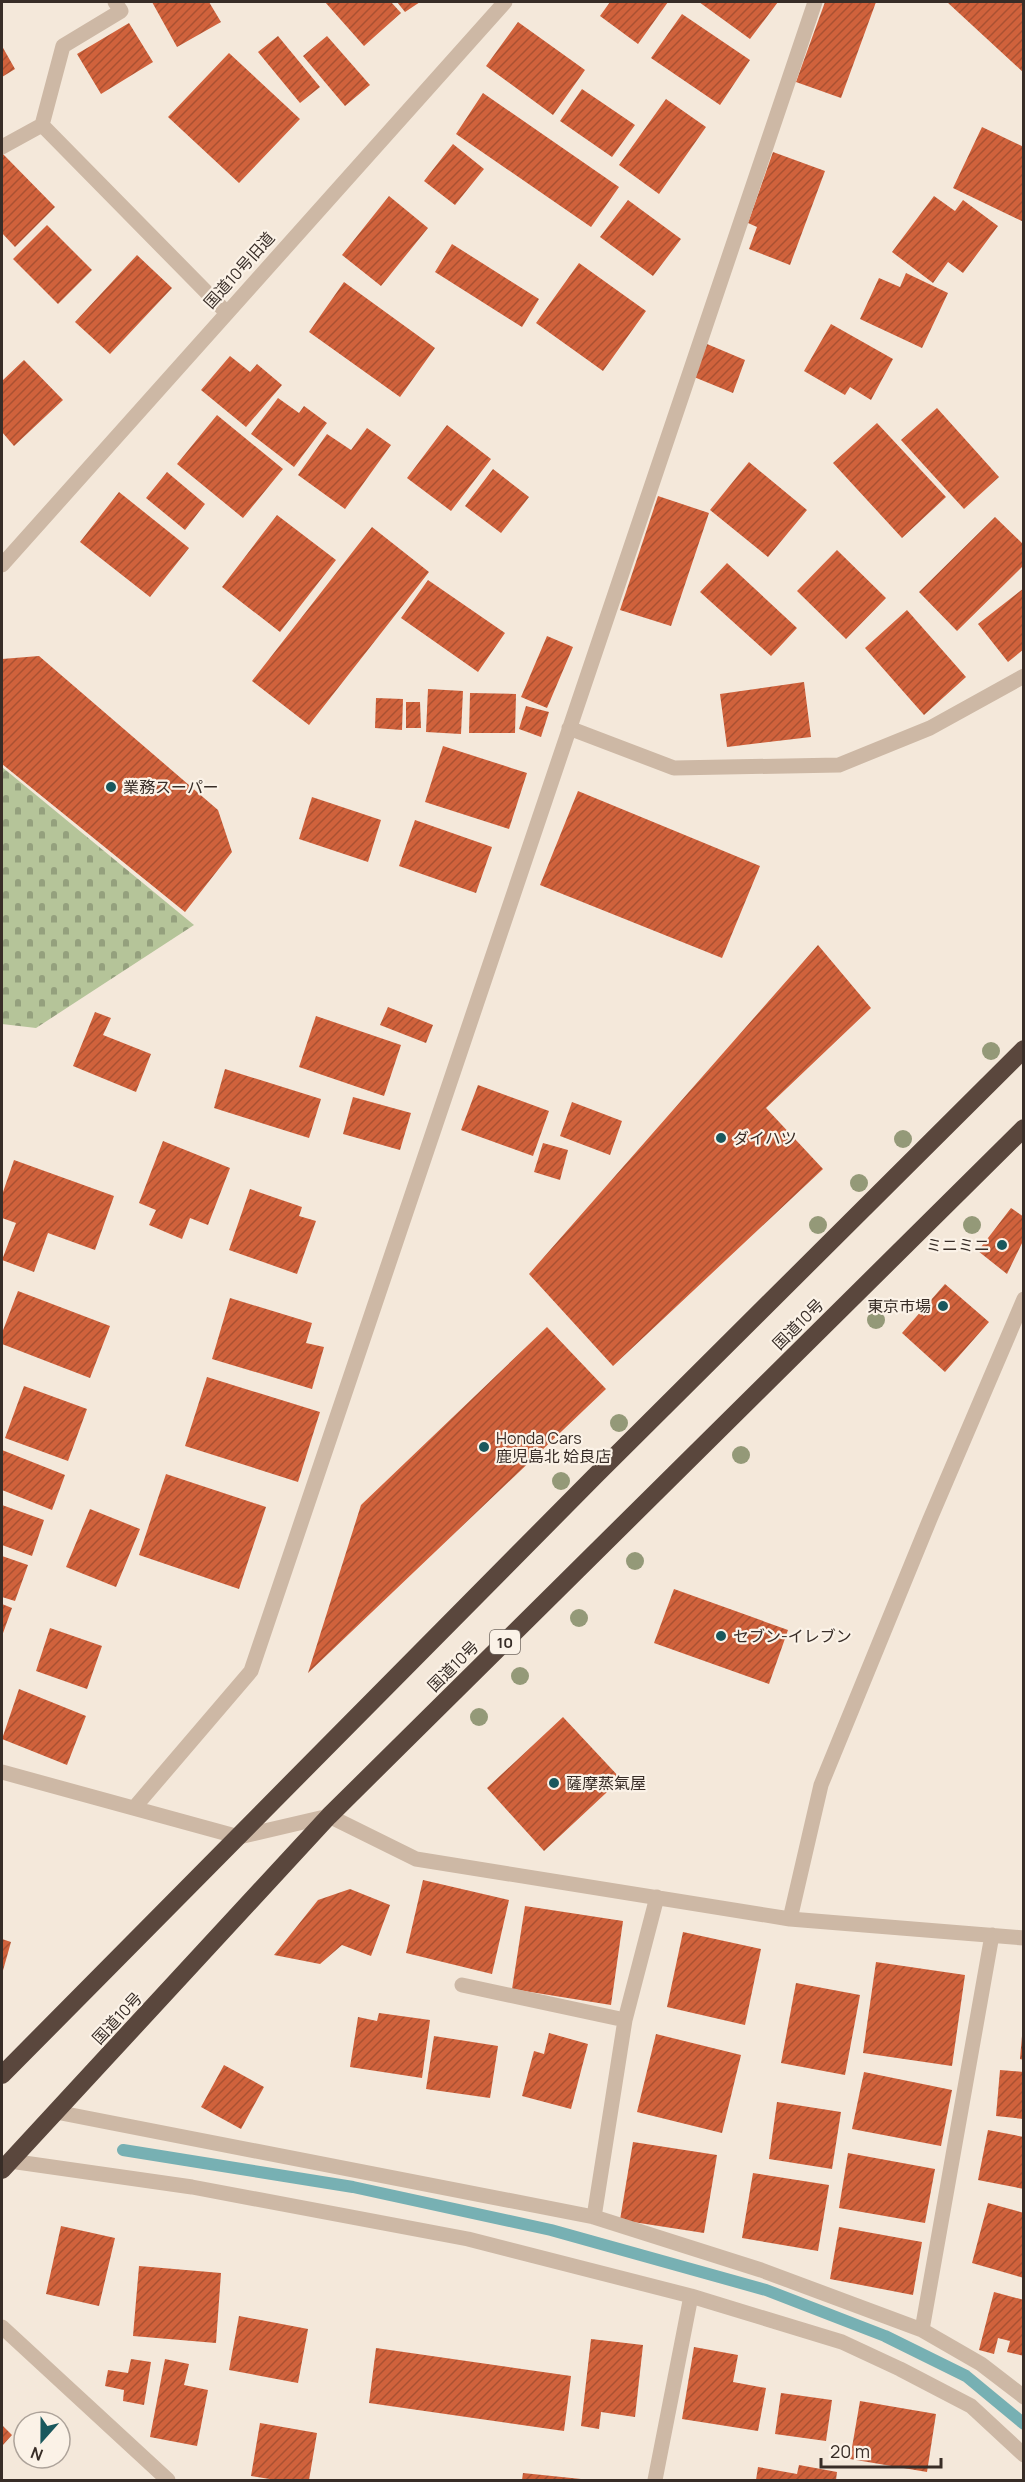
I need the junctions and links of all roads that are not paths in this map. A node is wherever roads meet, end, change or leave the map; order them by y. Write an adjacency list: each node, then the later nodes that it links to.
1 (115, 2): 4 (street)
2 (505, 2): 6 (street, 国道10号旧道)
3 (815, 2): 9 (street)
4 (42, 125): 5 (street); 6 (street)
5 (2, 147)
6 (226, 312): 7 (street, 国道10号旧道)
7 (2, 565)
8 (1023, 676): 9 (street)
9 (569, 728): 14 (street)
10 (1023, 1049): 16 (highway, 国道10号)
11 (1023, 1128): 15 (highway, 国道10号 / 10)
12 (1023, 1299): 18 (street)
13 (2, 1772): 14 (street)
14 (134, 1808): 16 (street)
15 (329, 1816): 16 (street); 17 (street); 24 (highway, 国道10号 / 10)
16 (239, 1837): 23 (highway, 国道10号)
17 (657, 1897): 18 (street); 22 (street)
18 (790, 1919): 19 (street)
19 (992, 1935): 20 (street); 29 (street)
20 (1023, 1938)
21 (462, 1985): 22 (street)
22 (625, 2020): 26 (street)
23 (2, 2075)
24 (56, 2112): 25 (highway, 国道10号 / 10); 26 (street)
25 (6, 2166): 27 (street)
26 (594, 2217): 29 (street)
27 (691, 2296): 31 (street); 33 (street)
28 (2, 2327): 32 (street)
29 (922, 2331): 30 (street)
30 (1023, 2397)
31 (1023, 2455)
32 (168, 2481)
33 (656, 2481)

